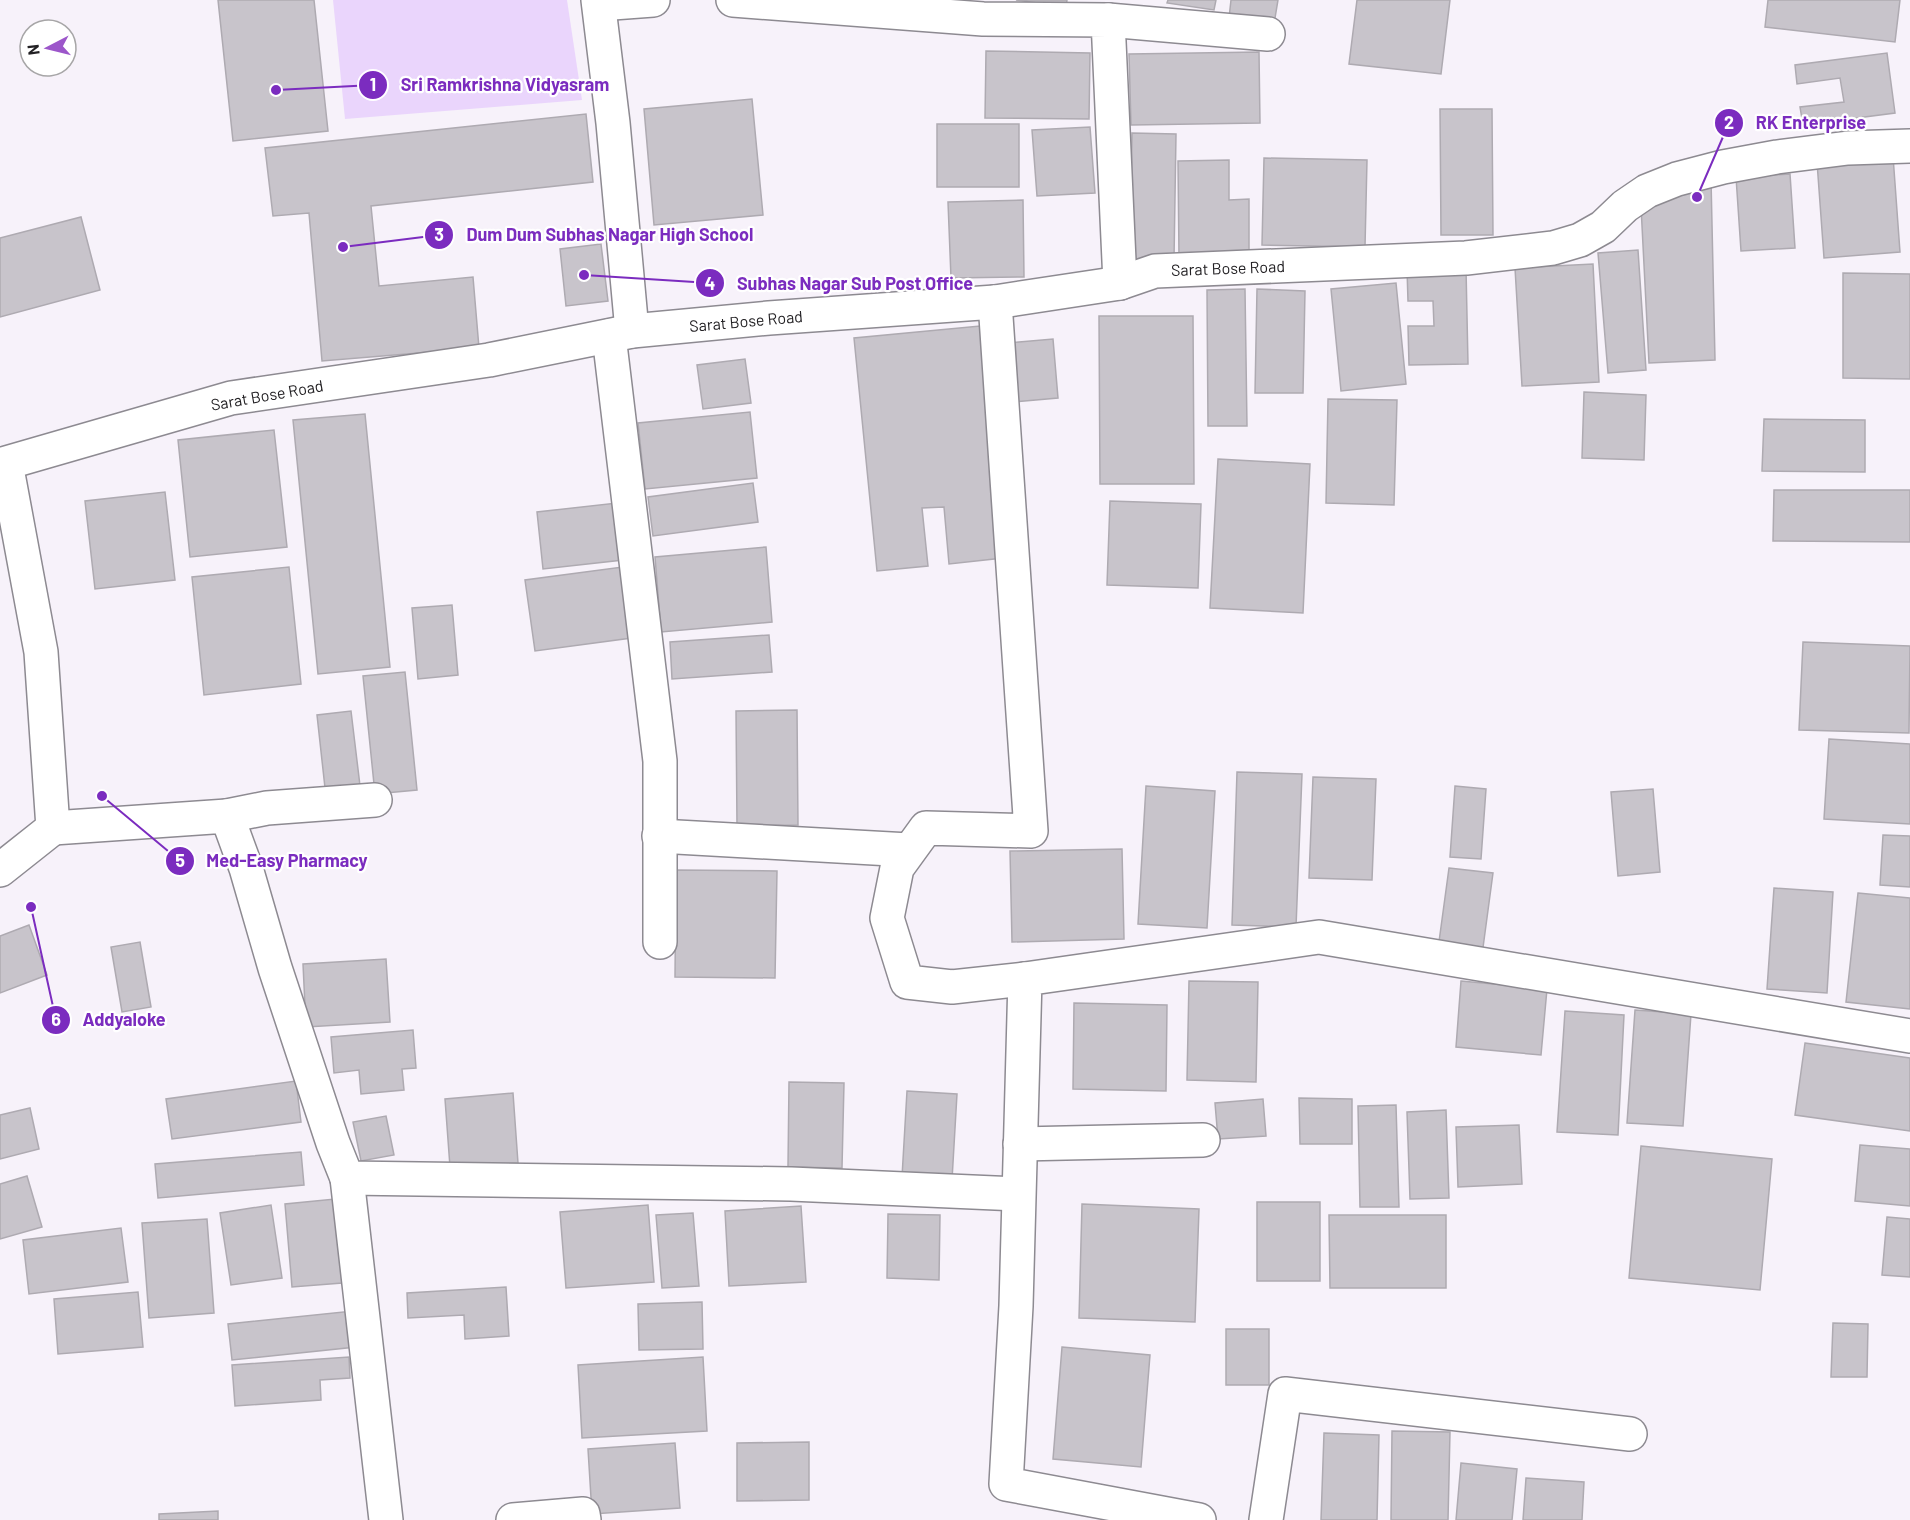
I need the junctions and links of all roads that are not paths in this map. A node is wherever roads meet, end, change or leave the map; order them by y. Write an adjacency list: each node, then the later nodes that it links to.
1 (653, 0): 3 (street)
2 (733, 0): 4 (street)
3 (599, 2): 9 (street)
4 (1108, 20): 5 (street); 7 (street)
5 (1268, 34)
6 (1910, 146): 7 (street, Sarat Bose Road)
7 (1120, 283): 8 (street, Sarat Bose Road)
8 (995, 302): 9 (street, Sarat Bose Road); 15 (street)
9 (621, 334): 10 (street, Sarat Bose Road); 14 (street)
10 (3, 452): 13 (street, Sarat Bose Road)
11 (375, 800): 12 (street)
12 (227, 816): 13 (street); 22 (street)
13 (53, 828): 16 (street)
14 (659, 836): 15 (street); 17 (street)
15 (909, 850): 18 (street)
16 (0, 870)
17 (660, 942)
18 (1025, 979): 19 (street); 21 (street)
19 (1910, 1036)
20 (1203, 1140): 21 (street)
21 (1020, 1144): 23 (street)
22 (347, 1178): 23 (street); 25 (street)
23 (1018, 1194): 28 (street)
24 (1630, 1434): 29 (street)
25 (386, 1520)
26 (513, 1520): 27 (street)
27 (584, 1520)
28 (1199, 1520)
29 (1266, 1520)

